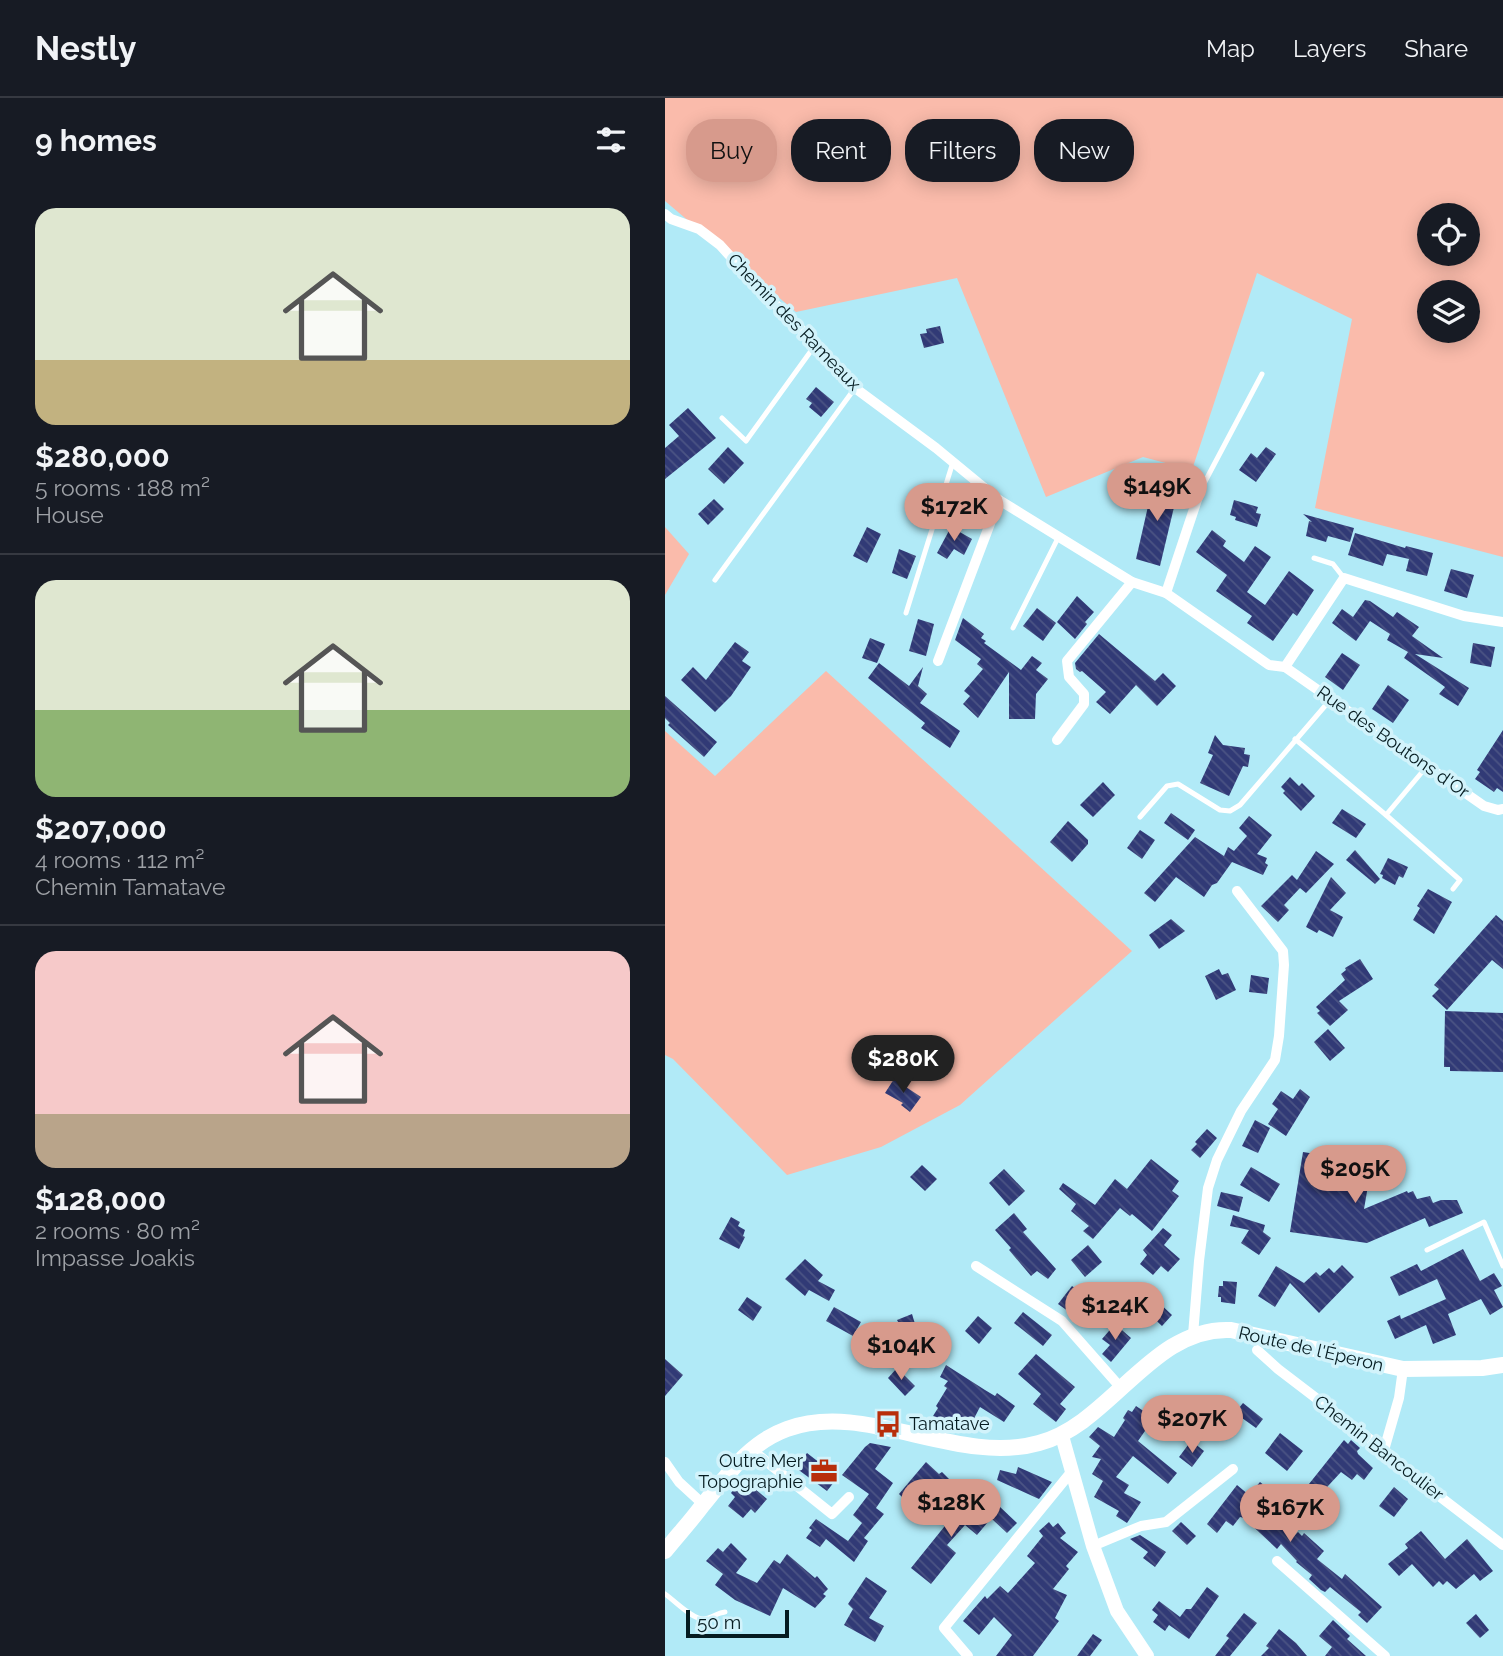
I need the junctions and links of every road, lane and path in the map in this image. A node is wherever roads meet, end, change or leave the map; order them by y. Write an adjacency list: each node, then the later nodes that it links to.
1 (665, 214): 2 (street, Chemin des Rameaux)
2 (816, 344): 4 (street, Chemin des Rameaux); 5 (lane)
3 (1262, 373): 7 (lane)
4 (855, 388): 6 (street, Chemin des Rameaux); 12 (lane)
5 (722, 418)
6 (953, 462): 8 (street, Chemin des Rameaux); 15 (lane)
7 (1200, 491): 14 (street)
8 (999, 500): 9 (street, Chemin des Rameaux); 18 (street)
9 (1059, 536): 13 (street, Chemin des Rameaux); 17 (lane)
10 (1314, 558): 11 (lane)
11 (1344, 579): 16 (street); 19 (street)
12 (715, 580)
13 (1132, 582): 14 (street, Chemin des Rameaux); 22 (street)
14 (1166, 593): 19 (street, Rue des Boutons d'Or)
15 (906, 613)
16 (1503, 622)
17 (1013, 628)
18 (938, 661)
19 (1286, 667): 20 (street, Rue des Boutons d'Or)
20 (1331, 699): 21 (lane); 23 (street, Rue des Boutons d'Or)
21 (1295, 739): 25 (lane); 26 (lane)
22 (1057, 740)
23 (1428, 765): 24 (street, Rue des Boutons d'Or); 25 (lane)
24 (1503, 809)
25 (1386, 816): 27 (lane)
26 (1140, 817)
27 (1453, 889)
28 (1237, 891): 32 (street)
29 (1427, 1250): 31 (lane)
30 (976, 1266): 36 (street)
31 (1503, 1266)
32 (1193, 1335): 35 (main road, Route de l'Éperon); 36 (main road, Route de l'Éperon)
33 (1257, 1350): 38 (street, Chemin Bancoulier)
34 (1503, 1364): 35 (main road, Route de l'Éperon)
35 (1403, 1369): 38 (street)
36 (1121, 1388): 37 (main road, Route de l'Éperon)
37 (1062, 1436): 39 (main road, Route de l'Éperon); 42 (street)
38 (1384, 1450): 45 (street, Chemin Bancoulier)
39 (752, 1451): 43 (street); 44 (main road, Route de l'Éperon)
40 (665, 1462): 44 (street)
41 (1233, 1469): 46 (street)
42 (1072, 1471): 46 (street); 51 (street)
43 (849, 1497)
44 (703, 1505): 47 (main road, Route de l'Éperon)
45 (1503, 1545)
46 (1093, 1546): 52 (street)
47 (665, 1551)
48 (1277, 1561): 53 (street)
49 (665, 1594): 50 (lane)
50 (725, 1612)
51 (968, 1656)
52 (1147, 1656)
53 (1385, 1656)

